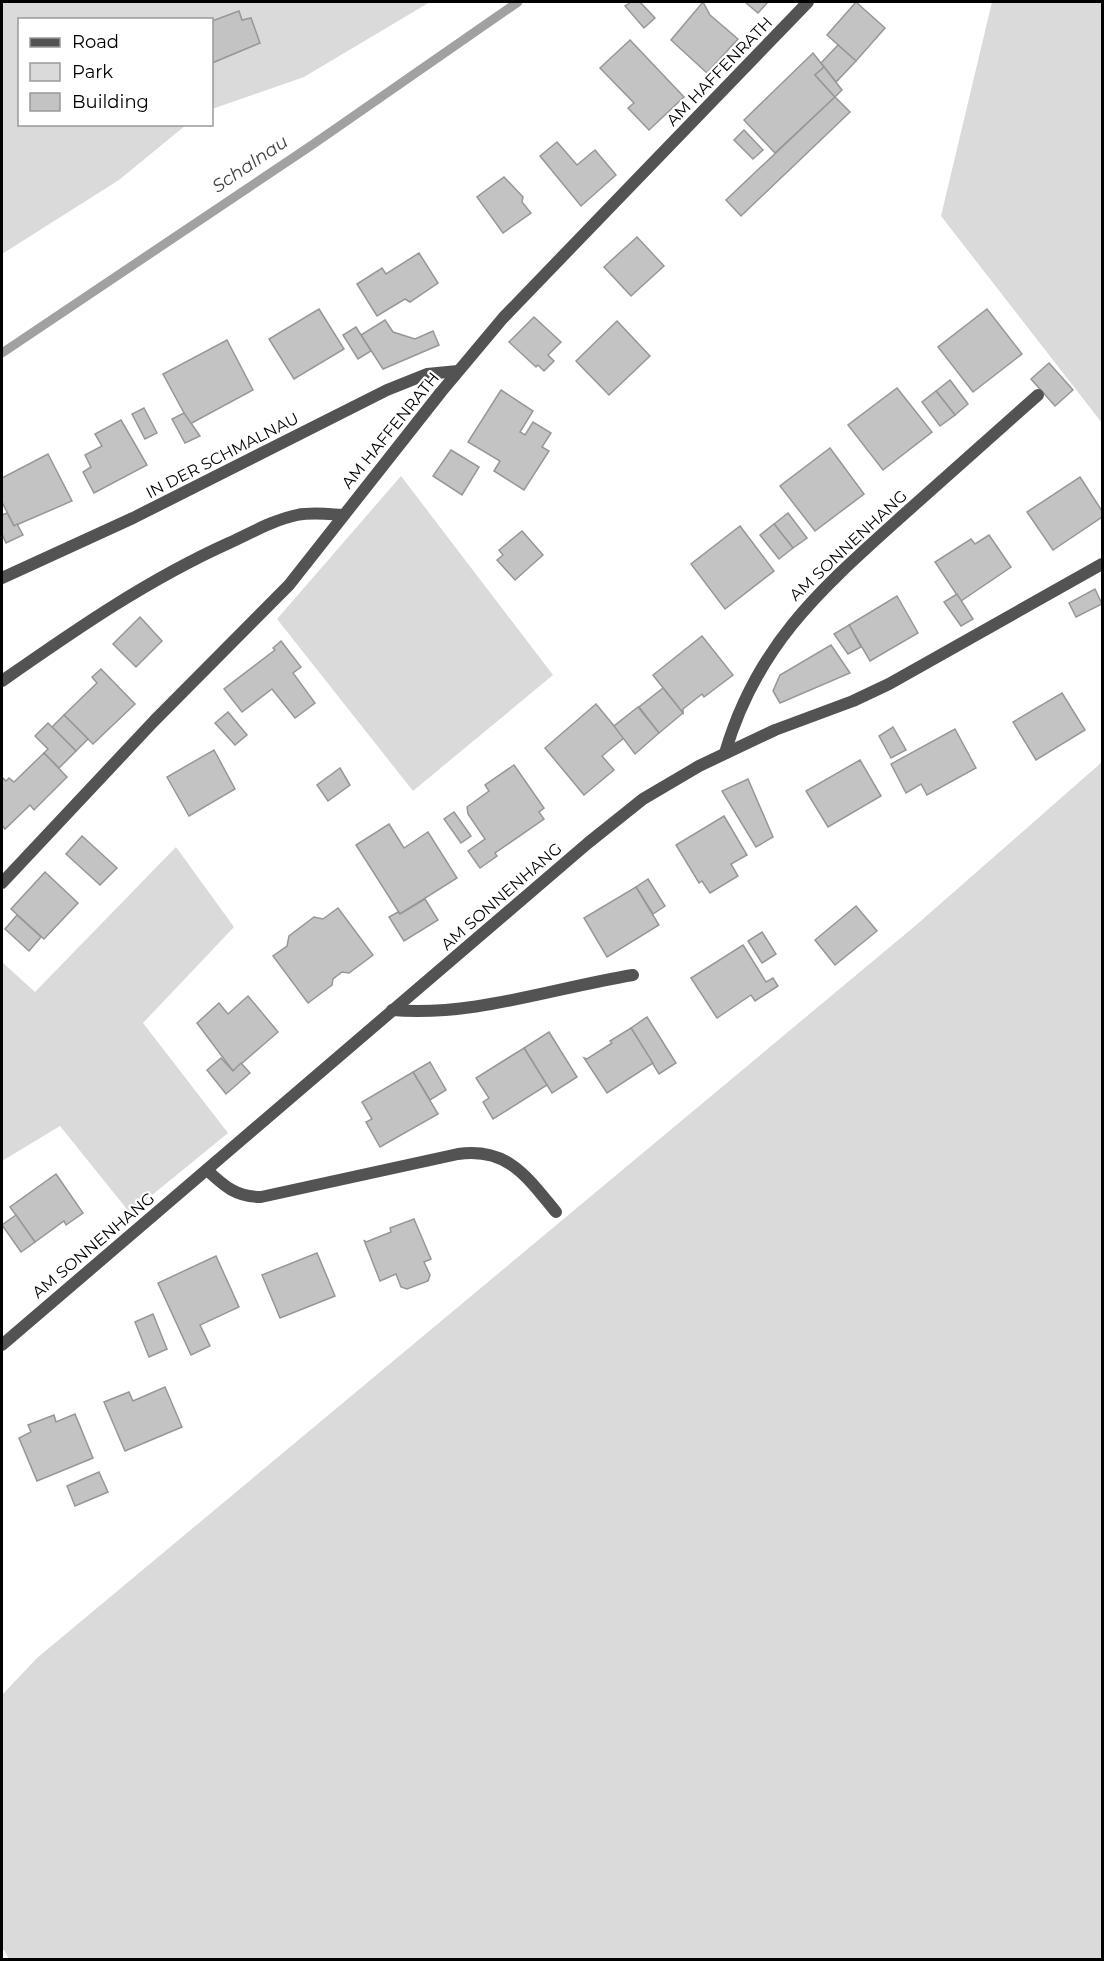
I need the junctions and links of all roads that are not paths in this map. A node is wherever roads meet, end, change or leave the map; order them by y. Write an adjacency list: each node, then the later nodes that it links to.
1 (808, 2): 2 (street, AM HAFFENRATH)
2 (458, 371): 4 (street, AM HAFFENRATH); 6 (street, IN DER SCHMALNAU)
3 (1038, 395): 8 (street, AM SONNENHANG)
4 (343, 515): 7 (street); 9 (street, AM HAFFENRATH)
5 (1102, 564): 8 (street, AM SONNENHANG)
6 (2, 578)
7 (2, 681)
8 (725, 753): 11 (street, AM SONNENHANG)
9 (2, 882)
10 (633, 975): 11 (street)
11 (392, 1010): 12 (street, AM SONNENHANG)
12 (207, 1170): 13 (street); 14 (street, AM SONNENHANG)
13 (556, 1212)
14 (2, 1345)

